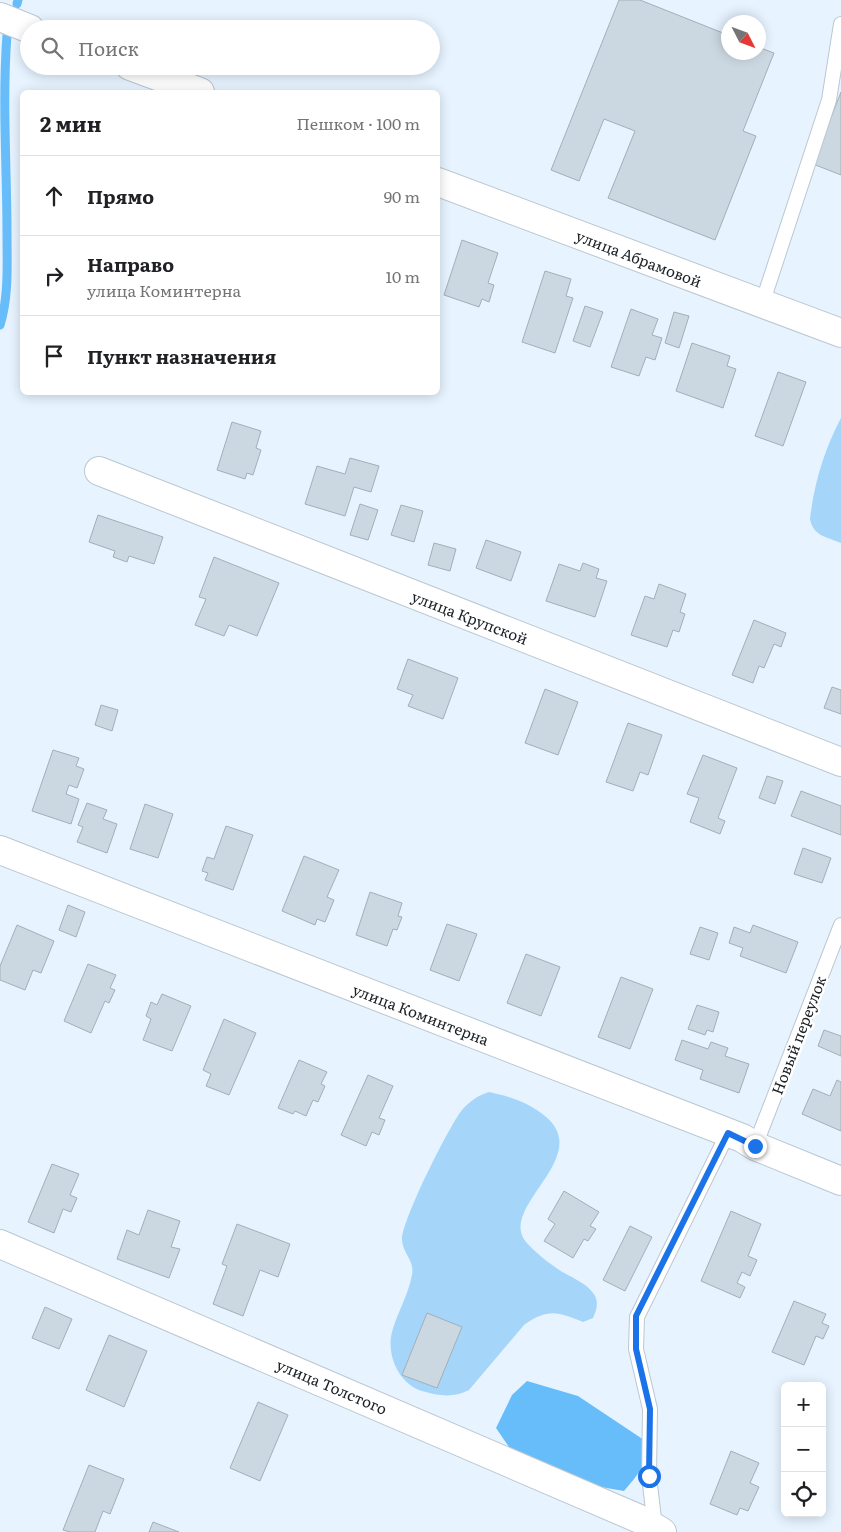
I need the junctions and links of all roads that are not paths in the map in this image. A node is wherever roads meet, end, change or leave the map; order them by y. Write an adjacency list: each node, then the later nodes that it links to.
1 (0, 17): 3 (street)
2 (841, 24): 7 (lane)
3 (20, 25)
4 (154, 75): 5 (street)
5 (195, 90)
6 (440, 183): 7 (street, улица Абрамовой)
7 (762, 304): 8 (street, улица Абрамовой)
8 (841, 333)
9 (99, 471): 10 (street, улица Крупской)
10 (841, 762)
11 (0, 850): 13 (street, улица Коминтерна)
12 (841, 925): 14 (lane, Новый переулок)
13 (728, 1133): 14 (street, улица Коминтерна); 17 (lane)
14 (755, 1146): 15 (street, улица Коминтерна)
15 (841, 1181)
16 (0, 1244): 17 (street, улица Толстого)
17 (658, 1530)

